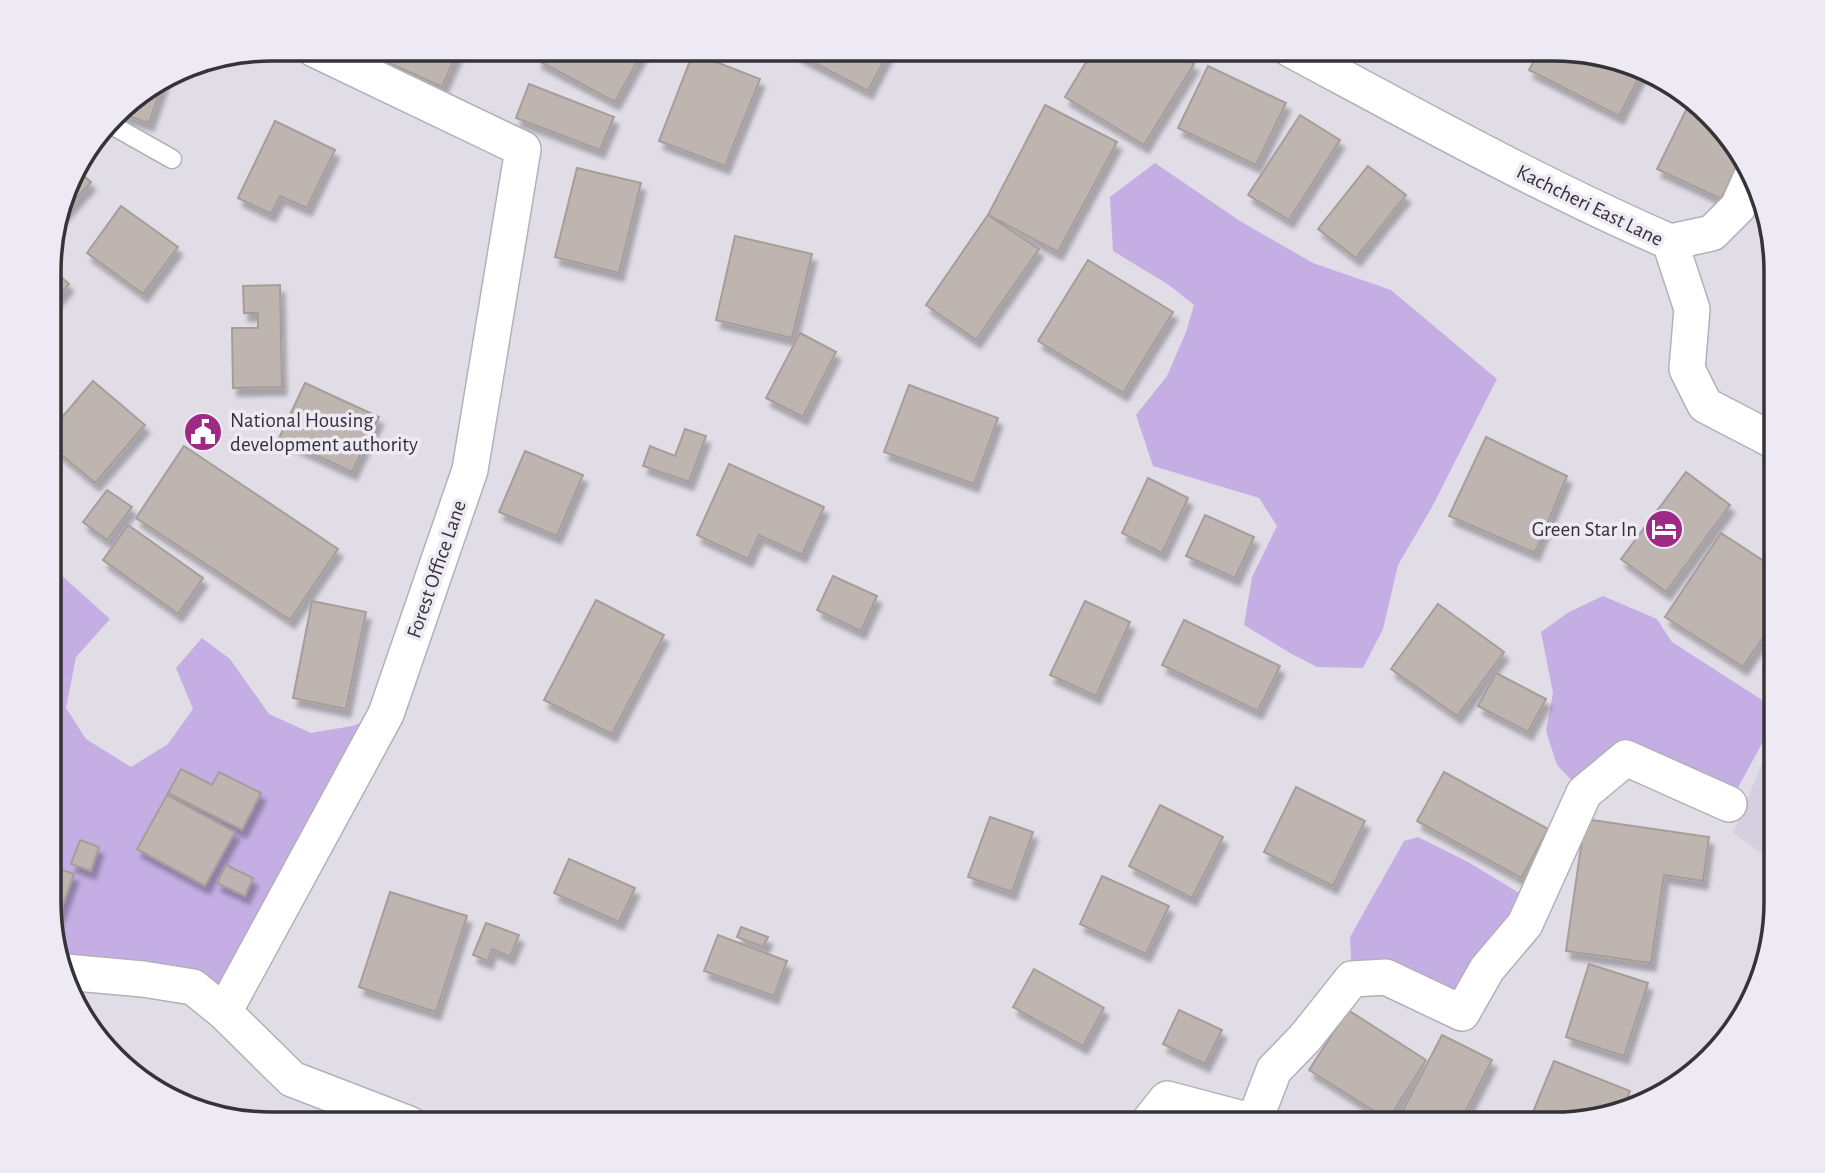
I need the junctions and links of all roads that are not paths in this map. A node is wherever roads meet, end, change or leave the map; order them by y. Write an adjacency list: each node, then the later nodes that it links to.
1 (339, 61): 10 (street, Forest Office Lane)
2 (1312, 61): 6 (street, Kachcheri East Lane)
3 (118, 129): 4 (lane)
4 (172, 159)
5 (1746, 188): 6 (street)
6 (1670, 242): 7 (street, Kachcheri East Lane)
7 (1763, 435)
8 (1729, 804): 13 (street)
9 (73, 973): 10 (street)
10 (224, 1012): 14 (street)
11 (1157, 1111): 12 (street)
12 (1213, 1111)
13 (1258, 1111)
14 (378, 1112)

